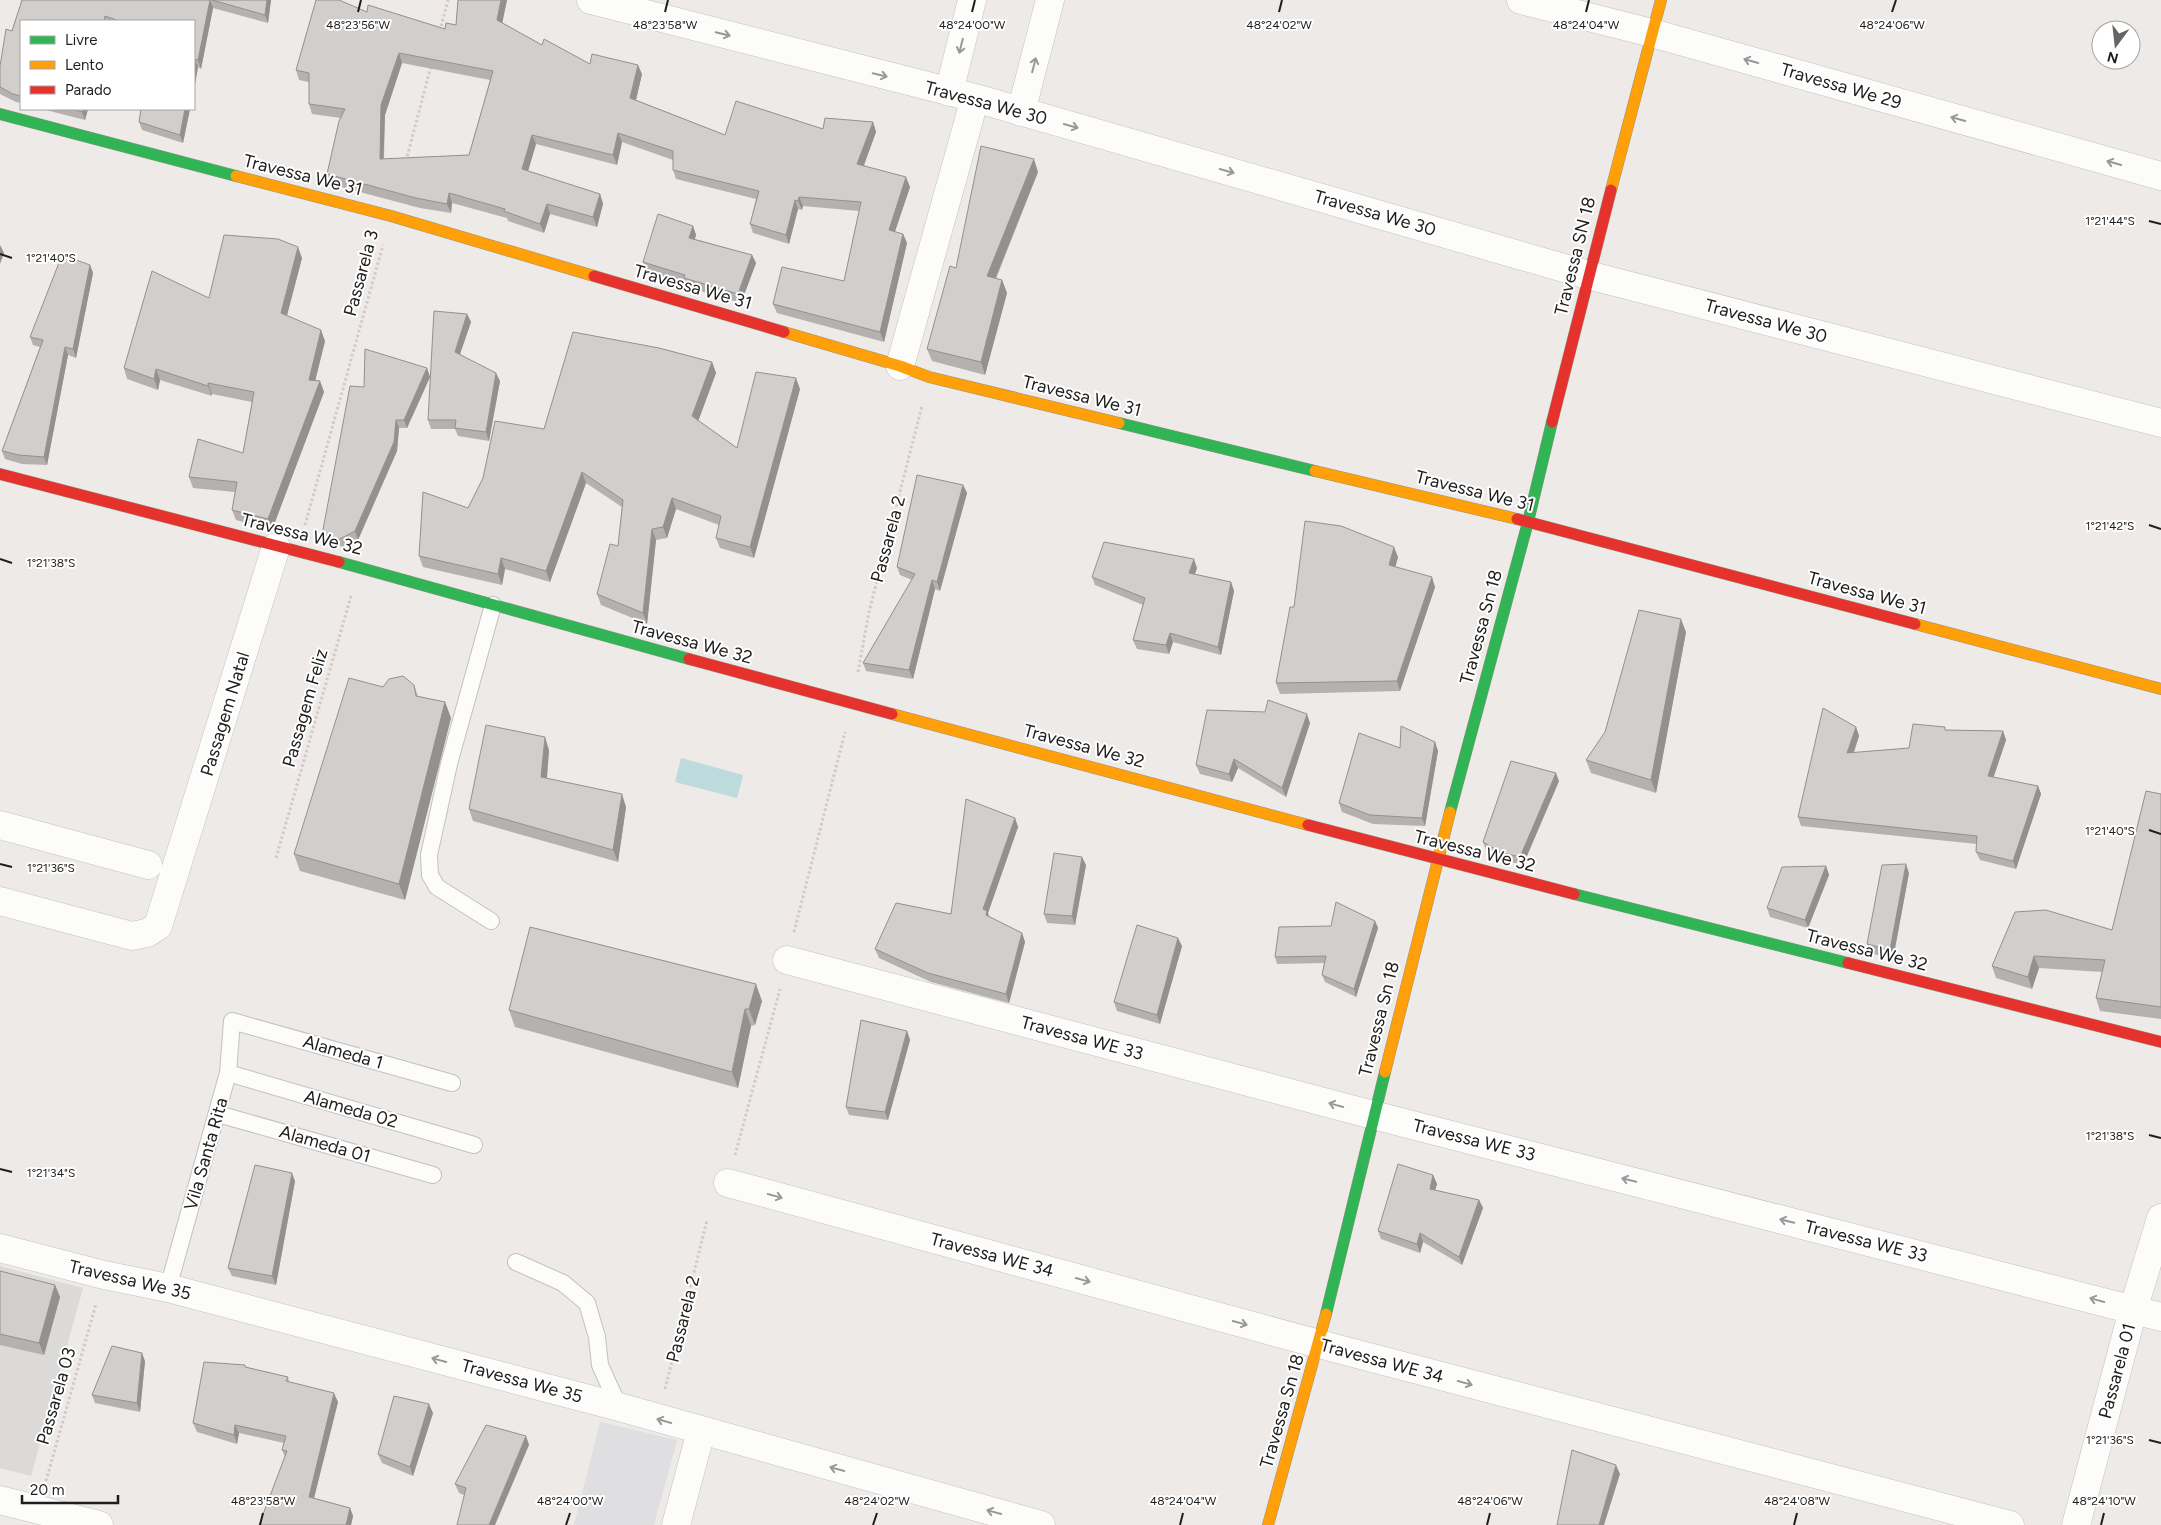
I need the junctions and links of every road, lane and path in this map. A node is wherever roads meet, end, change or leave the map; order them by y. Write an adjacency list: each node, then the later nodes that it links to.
1 (448, 0): 8 (path)
2 (591, 0): 10 (street, Travessa We 30, one-way to 10)
3 (972, 0): 10 (street, one-way to 10)
4 (1050, 0): 11 (street, one-way to 4)
5 (1521, 0): 7 (street, Travessa We 29)
6 (1661, 0): 7 (street, Travessa SN 18)
7 (1652, 33): 14 (street, Travessa We 29, one-way to 7); 16 (street, Travessa SN 18)
8 (438, 37)
9 (431, 65): 13 (path)
10 (962, 95): 11 (street, Travessa We 30); 17 (street)
11 (1021, 112): 16 (street, Travessa We 30, one-way to 16)
12 (0, 114): 15 (street, Travessa We 31)
13 (404, 166)
14 (2161, 176)
15 (391, 216): 17 (street, Travessa We 31); 22 (path, Passarela 3)
16 (1588, 274): 19 (street, Travessa We 30); 21 (street, Travessa SN 18)
17 (900, 366): 18 (street, Travessa We 31)
18 (929, 377): 21 (street, Travessa We 31); 26 (path, Passarela 2)
19 (2161, 423)
20 (0, 474): 22 (street, Travessa We 32)
21 (1528, 522): 25 (street, Travessa We 31); 29 (street, Travessa Sn 18)
22 (287, 550): 23 (street, Travessa We 32); 31 (street, Passagem Natal)
23 (360, 567): 24 (street, Travessa We 32); 28 (path, Passagem Feliz)
24 (493, 605): 26 (street, Travessa We 32); 32 (lane)
25 (2161, 689)
26 (852, 702): 29 (street, Travessa We 32)
27 (0, 825): 30 (street)
28 (276, 858)
29 (1437, 860): 35 (street, Travessa We 32); 39 (street, Travessa Sn 18)
30 (148, 865)
31 (0, 901)
32 (491, 921)
33 (787, 960): 39 (street, Travessa WE 33, one-way to 33)
34 (234, 1020): 36 (lane, Vila Santa Rita); 37 (lane, Alameda 1)
35 (2161, 1042)
36 (228, 1074): 38 (lane, Vila Santa Rita); 40 (lane, Alameda 02)
37 (452, 1084)
38 (218, 1114): 41 (lane, Alameda 01); 48 (lane, Vila Santa Rita)
39 (1373, 1115): 49 (street, Travessa WE 33, one-way to 39); 51 (street, Travessa Sn 18)
40 (474, 1145)
41 (433, 1175)
42 (728, 1183): 51 (street, Travessa WE 34, one-way to 51)
43 (2161, 1218): 49 (street, Passarela 01)
44 (707, 1220): 53 (path, Passarela 2)
45 (0, 1248): 47 (street, Travessa We 35)
46 (516, 1262): 52 (lane)
47 (104, 1275): 48 (street, Travessa We 35); 56 (path, Passarela 03)
48 (168, 1288): 52 (street, Travessa We 35, one-way to 48)
49 (2133, 1310): 50 (street, Travessa WE 33); 62 (street, Passarela 01)
50 (2161, 1317)
51 (1318, 1344): 60 (street, Travessa Sn 18); 61 (street, Travessa WE 34, one-way to 61)
52 (619, 1407): 53 (street, Travessa We 35)
53 (658, 1419): 54 (street, Travessa We 35, one-way to 53)
54 (701, 1431): 58 (street); 59 (street, Travessa We 35, one-way to 54)
55 (0, 1500): 56 (street)
56 (38, 1509): 57 (street)
57 (99, 1525)
58 (676, 1525)
59 (1041, 1525)
60 (1268, 1525)
61 (2010, 1525)
62 (2076, 1525)

